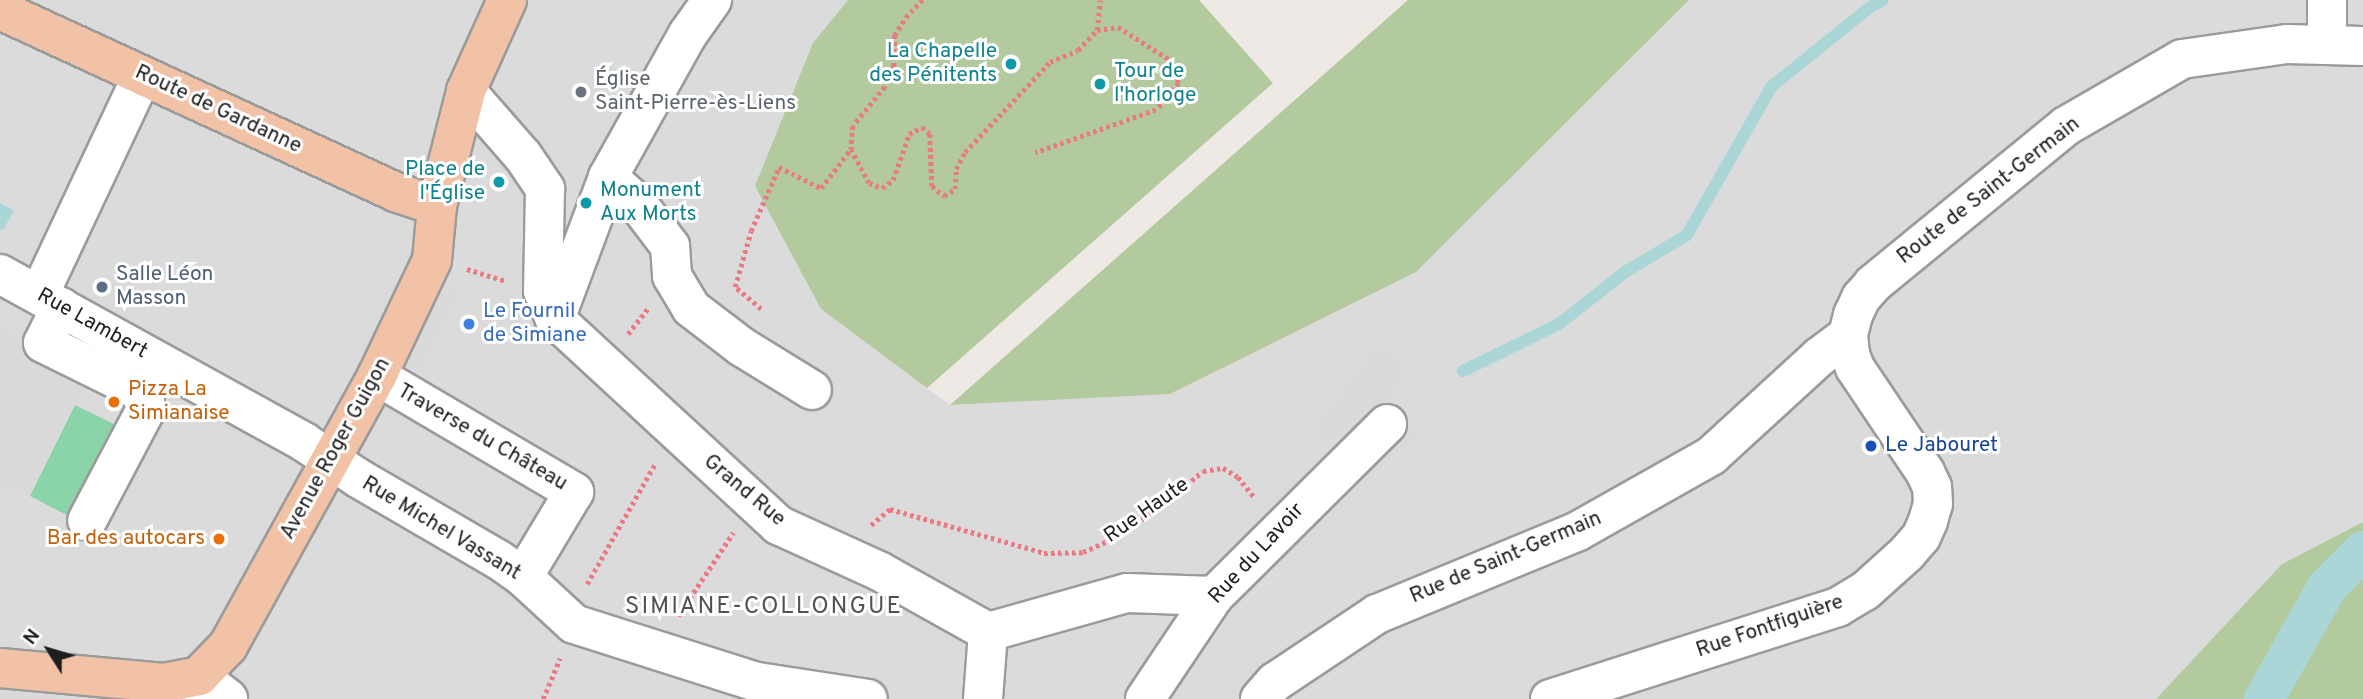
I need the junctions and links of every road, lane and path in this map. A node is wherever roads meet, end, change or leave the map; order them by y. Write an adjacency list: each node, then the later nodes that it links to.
1 (507, 0): 10 (main road, Avenue Roger Guigon)
2 (712, 0): 13 (street)
3 (922, 0): 11 (path)
4 (1100, 0): 7 (path)
5 (2327, 0): 8 (street)
6 (0, 10): 9 (main road, Route de Gardanne)
7 (1097, 30): 11 (path); 12 (path)
8 (2345, 46): 20 (street, Route de Saint-Germain)
9 (142, 76): 14 (main road, Route de Gardanne); 18 (street)
10 (466, 91): 14 (main road, Avenue Roger Guigon); 19 (street)
11 (851, 149): 21 (path)
12 (1035, 153)
13 (608, 177): 17 (street); 19 (street)
14 (437, 206): 15 (main road, Avenue Roger Guigon)
15 (432, 260): 19 (path); 23 (main road, Avenue Roger Guigon)
16 (0, 274): 18 (street, Rue Lambert)
17 (672, 276): 21 (street); 22 (path)
18 (50, 301): 27 (street, Rue Lambert); 29 (street)
19 (549, 305): 22 (street, Grand Rue)
20 (1848, 335): 42 (street, Rue de Saint-Germain); 43 (street, Rue Fontfiguière)
21 (734, 341): 24 (street)
22 (609, 371): 26 (street, Grand Rue)
23 (377, 376): 27 (main road, Avenue Roger Guigon); 32 (street, Traverse du Château)
24 (812, 390)
25 (1387, 424): 30 (street, Rue du Lavoir)
26 (674, 431): 28 (street, Grand Rue); 34 (path)
27 (330, 457): 32 (street, Rue Michel Vassant); 38 (main road, Avenue Roger Guigon)
28 (754, 500): 31 (street, Grand Rue); 36 (path)
29 (87, 521)
30 (1280, 528): 31 (path, Rue Haute); 33 (street, Rue du Lavoir)
31 (853, 560): 35 (street, Grand Rue)
32 (523, 576): 34 (street, Rue Michel Vassant)
33 (1214, 596): 35 (street); 41 (street, Rue du Lavoir)
34 (574, 624): 36 (street, Rue Michel Vassant)
35 (988, 632): 40 (street)
36 (657, 649): 39 (street, Rue Michel Vassant)
37 (0, 668): 38 (main road)
38 (205, 691)
39 (868, 699)
40 (983, 699)
41 (1145, 699)
42 (1260, 699)
43 (1550, 699)

